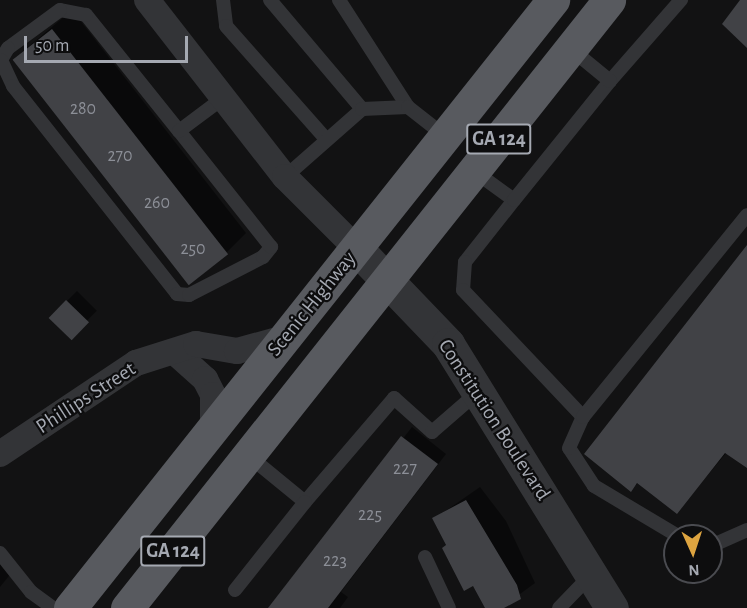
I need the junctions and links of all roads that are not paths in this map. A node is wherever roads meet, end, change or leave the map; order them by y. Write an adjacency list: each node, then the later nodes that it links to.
1 (147, 0): 10 (street, Constitution Boulevard)
2 (223, 0): 15 (lane)
3 (270, 0): 12 (lane)
4 (339, 0): 11 (lane)
5 (553, 0): 14 (highway, Scenic Highway / GA 124)
6 (609, 0): 8 (highway, Scenic Highway / GA 124)
7 (681, 0): 9 (lane)
8 (571, 49): 9 (lane); 16 (highway, Scenic Highway / GA 124)
9 (610, 81): 18 (lane)
10 (222, 99): 13 (lane); 17 (street, Constitution Boulevard)
11 (408, 106): 12 (lane); 14 (lane)
12 (362, 109): 15 (lane)
13 (179, 131): 13 (lane)
14 (446, 136): 20 (highway, Scenic Highway / GA 124)
15 (326, 140): 17 (lane)
16 (474, 171): 18 (lane); 21 (highway, Scenic Highway / GA 124)
17 (285, 177): 20 (street, Constitution Boulevard)
18 (514, 200): 25 (lane)
19 (747, 214): 25 (lane)
20 (357, 249): 21 (street, Constitution Boulevard); 22 (highway, Scenic Highway / GA 124)
21 (388, 276): 24 (street, Constitution Boulevard); 28 (highway, Scenic Highway / GA 124)
22 (285, 338): 23 (street, Phillips Street); 26 (highway, Scenic Highway / GA 124)
23 (177, 354): 26 (street); 27 (street, Phillips Street)
24 (480, 390): 29 (lane); 35 (street, Constitution Boulevard)
25 (583, 417): 30 (lane)
26 (213, 429): 38 (highway, Scenic Highway / GA 124)
27 (0, 454)
28 (249, 456): 29 (lane); 39 (highway, Scenic Highway / GA 124)
29 (305, 502): 36 (lane)
30 (663, 527)
31 (747, 530): 32 (lane)
32 (723, 541)
33 (0, 553): 37 (lane)
34 (425, 557): 40 (lane)
35 (590, 576): 41 (lane); 42 (street, Constitution Boulevard)
36 (235, 590)
37 (53, 608)
38 (70, 608)
39 (127, 608)
40 (449, 608)
41 (559, 608)
42 (611, 608)

